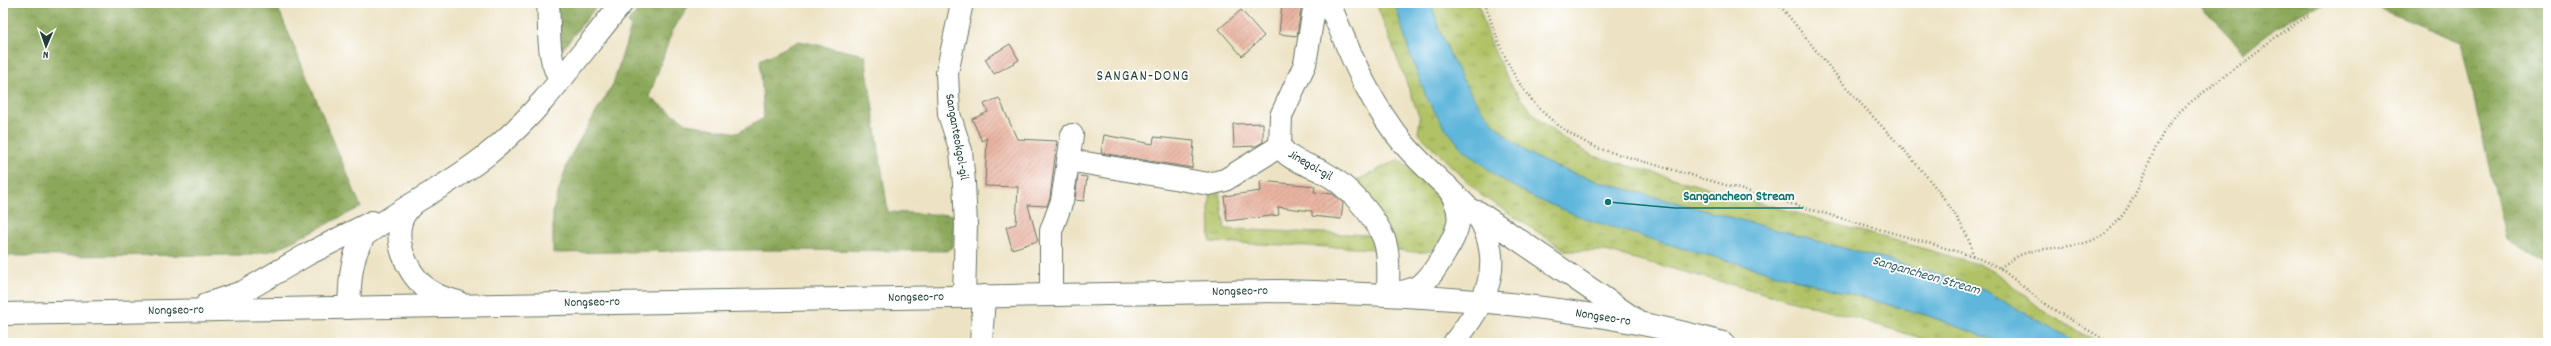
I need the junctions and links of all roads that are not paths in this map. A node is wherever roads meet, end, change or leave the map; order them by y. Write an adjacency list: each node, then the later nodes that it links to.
1 (548, 3): 6 (street)
2 (622, 3): 6 (street)
3 (962, 3): 15 (street, Sanganteokgol-gil)
4 (1314, 3): 8 (street, Jinegol-gil)
5 (1329, 3): 10 (street)
6 (561, 78): 11 (street)
7 (1072, 135): 9 (street)
8 (1280, 146): 9 (street); 13 (street, Jinegol-gil)
9 (1068, 160): 14 (street)
10 (1446, 185): 12 (street); 13 (street)
11 (413, 203): 17 (street); 18 (street); 19 (street)
12 (1465, 204): 16 (street); 21 (street)
13 (1388, 294): 14 (street, Nongseo-ro); 16 (street, Nongseo-ro)
14 (1051, 295): 15 (street, Nongseo-ro)
15 (974, 296): 17 (street, Nongseo-ro); 22 (street, Sanganteokgol-gil)
16 (1482, 302): 21 (street, Nongseo-ro); 23 (street)
17 (476, 305): 18 (street, Nongseo-ro)
18 (349, 308): 19 (street, Nongseo-ro)
19 (163, 312): 20 (street, Nongseo-ro)
20 (3, 314)
21 (1658, 328): 24 (street, Nongseo-ro)
22 (981, 343)
23 (1454, 343)
24 (1723, 343)

